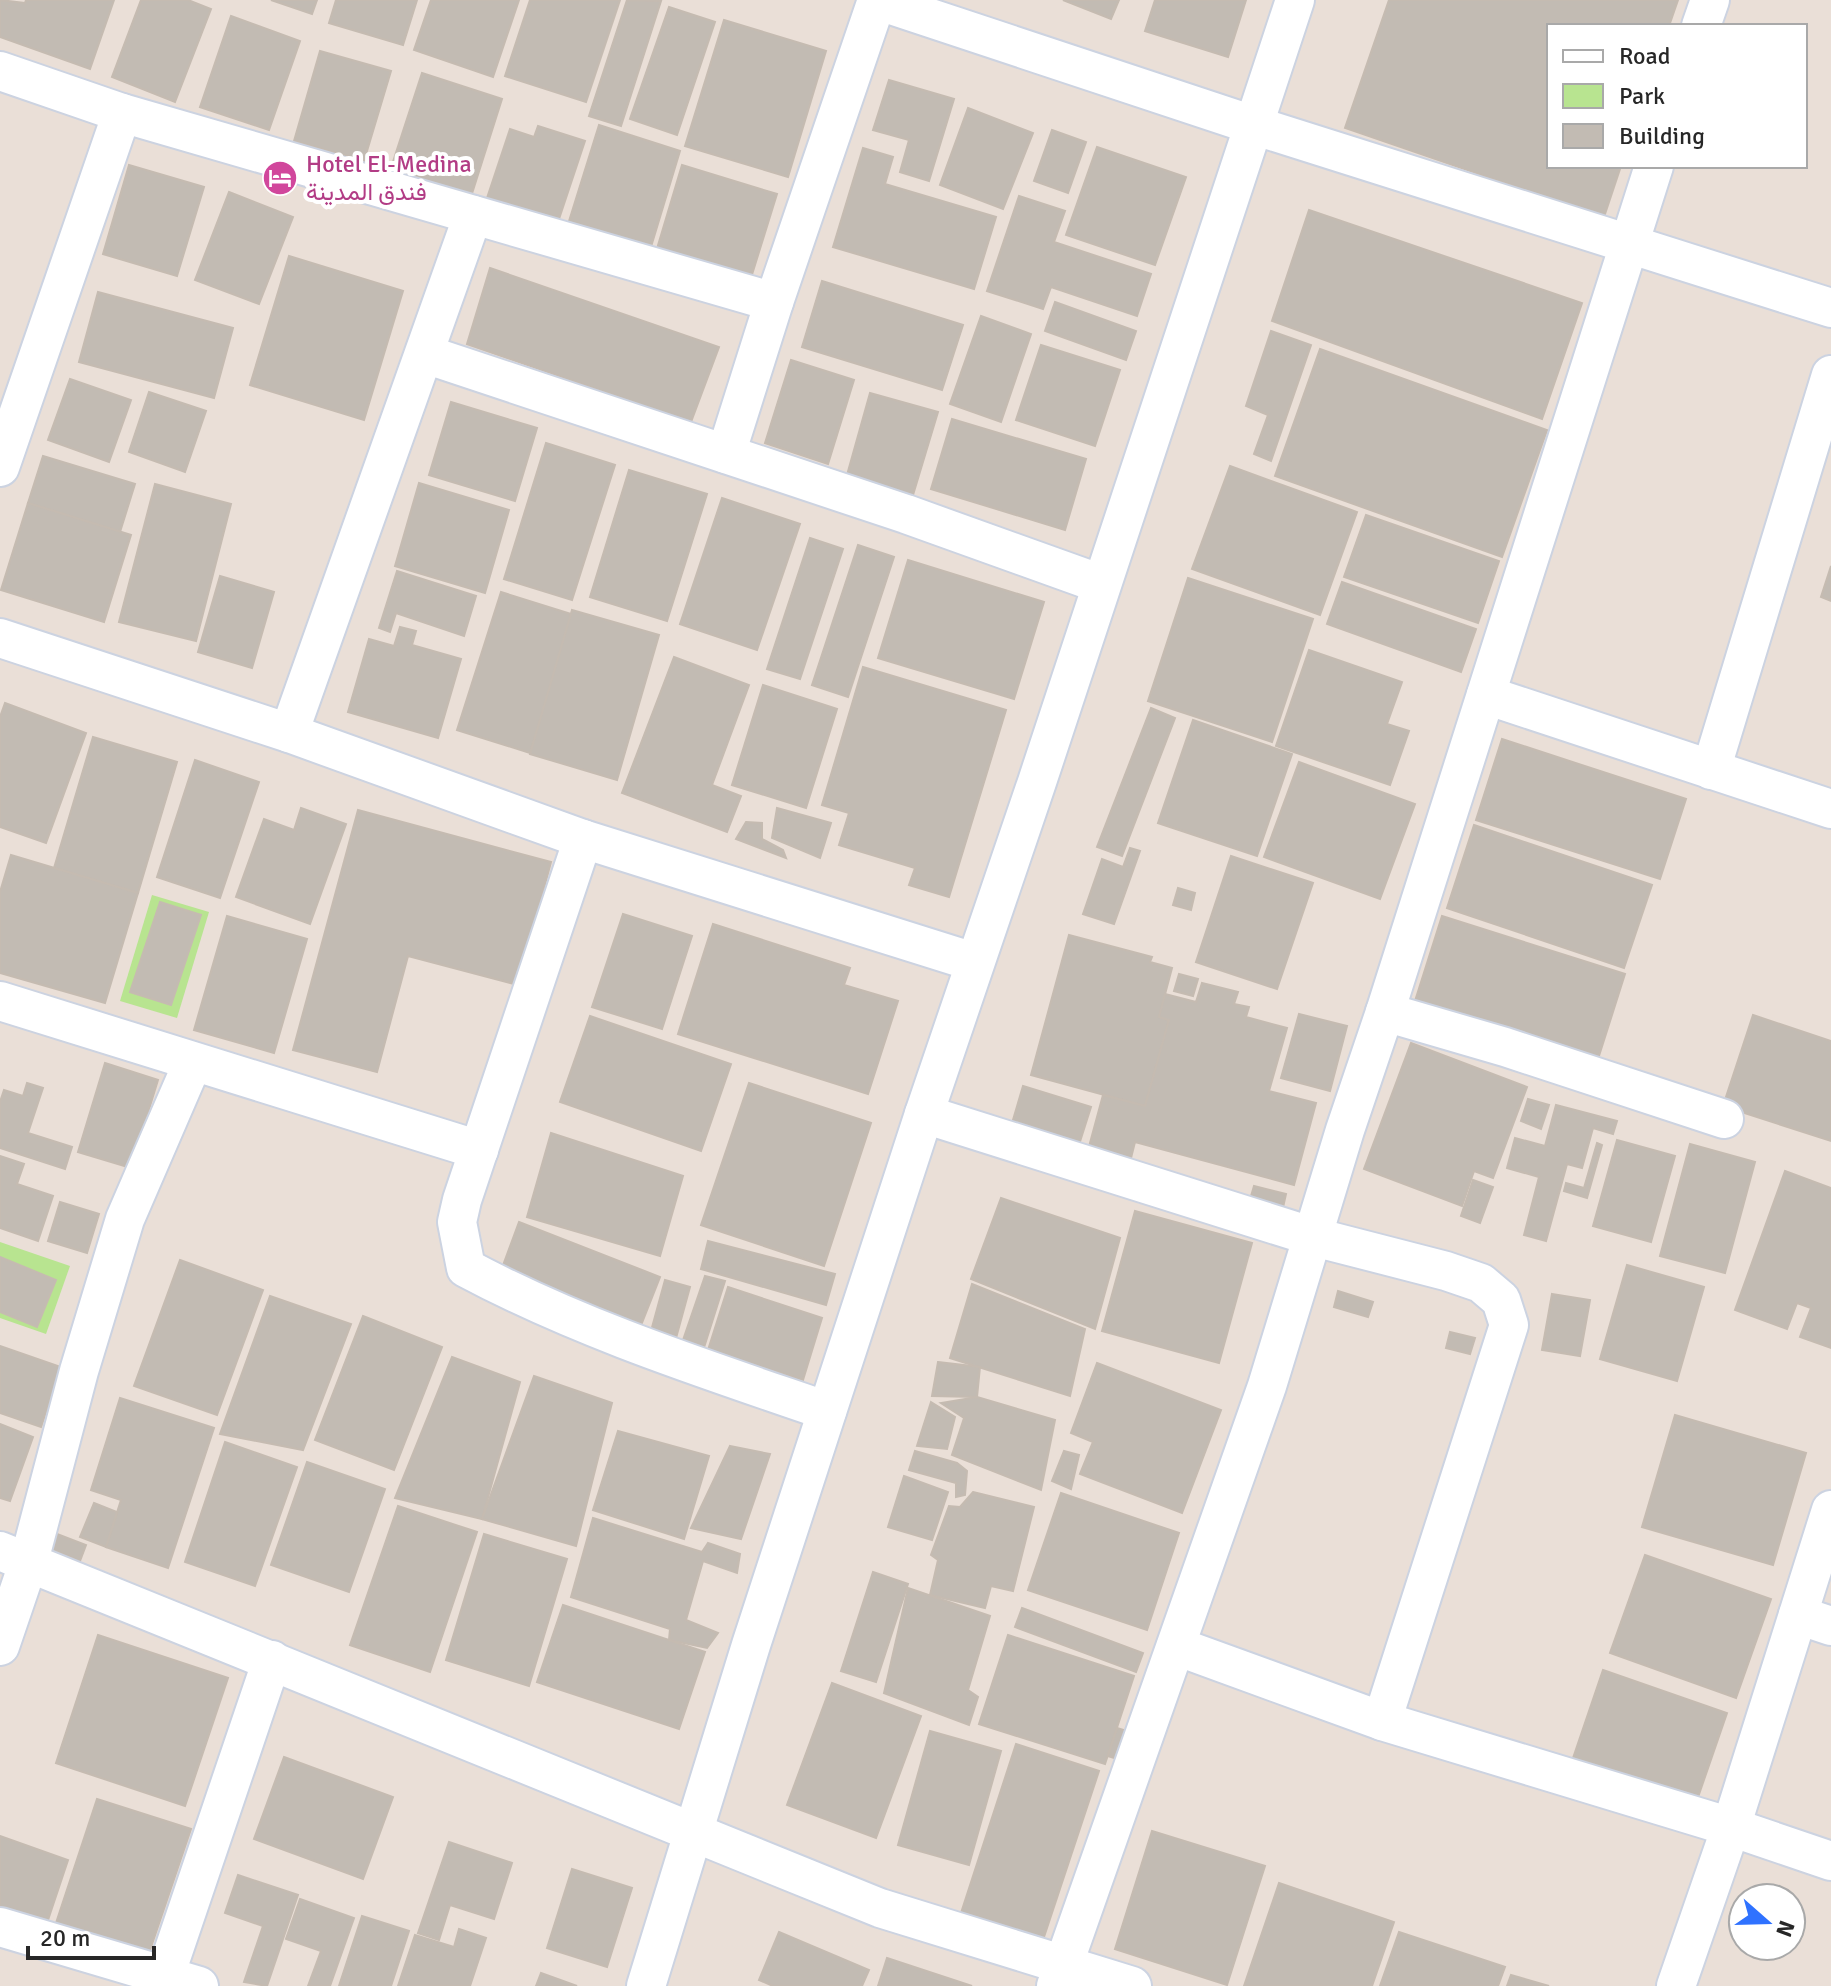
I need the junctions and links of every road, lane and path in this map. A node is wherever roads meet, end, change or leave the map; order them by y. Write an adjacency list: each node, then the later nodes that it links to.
1 (876, 0): 7 (street); 11 (street)
2 (1295, 0): 7 (street)
3 (1710, 0): 4 (street)
4 (1702, 24)
5 (0, 71): 6 (street)
6 (122, 113): 9 (street); 16 (street)
7 (1253, 125): 10 (street); 17 (street)
8 (1653, 168): 10 (street)
9 (473, 215): 11 (street); 13 (street)
10 (1629, 244): 12 (street); 19 (street)
11 (774, 302): 15 (street)
12 (1831, 308)
13 (425, 354): 15 (street); 20 (street)
14 (1831, 375): 21 (street)
15 (726, 454): 17 (street)
16 (0, 467)
17 (1101, 584): 24 (street)
18 (0, 638): 20 (street)
19 (1486, 695): 21 (street); 26 (street)
20 (289, 733): 23 (street)
21 (1711, 770): 22 (street)
22 (1831, 809)
23 (583, 839): 24 (street); 30 (street)
24 (974, 962): 28 (street)
25 (0, 1001): 27 (street)
26 (1385, 1012): 29 (street); 31 (street)
27 (193, 1062): 30 (street); 34 (street)
28 (924, 1114): 31 (street); 32 (street)
29 (1724, 1119)
30 (479, 1150): 32 (street)
31 (1314, 1237): 37 (street); 39 (street)
32 (827, 1411): 41 (street)
33 (1831, 1510): 35 (street)
34 (14, 1556): 36 (street); 38 (street)
35 (1814, 1621): 40 (street)
36 (0, 1646)
37 (1176, 1646): 39 (street); 44 (street)
38 (272, 1660): 41 (street); 45 (street)
39 (1382, 1721): 40 (street)
40 (1731, 1827): 42 (street); 48 (street)
41 (692, 1832): 44 (street); 46 (street)
42 (1831, 1861)
43 (0, 1927): 45 (street)
44 (1059, 1975): 47 (street)
45 (182, 1981)
46 (646, 1986)
47 (1132, 1986)
48 (1676, 1986)

